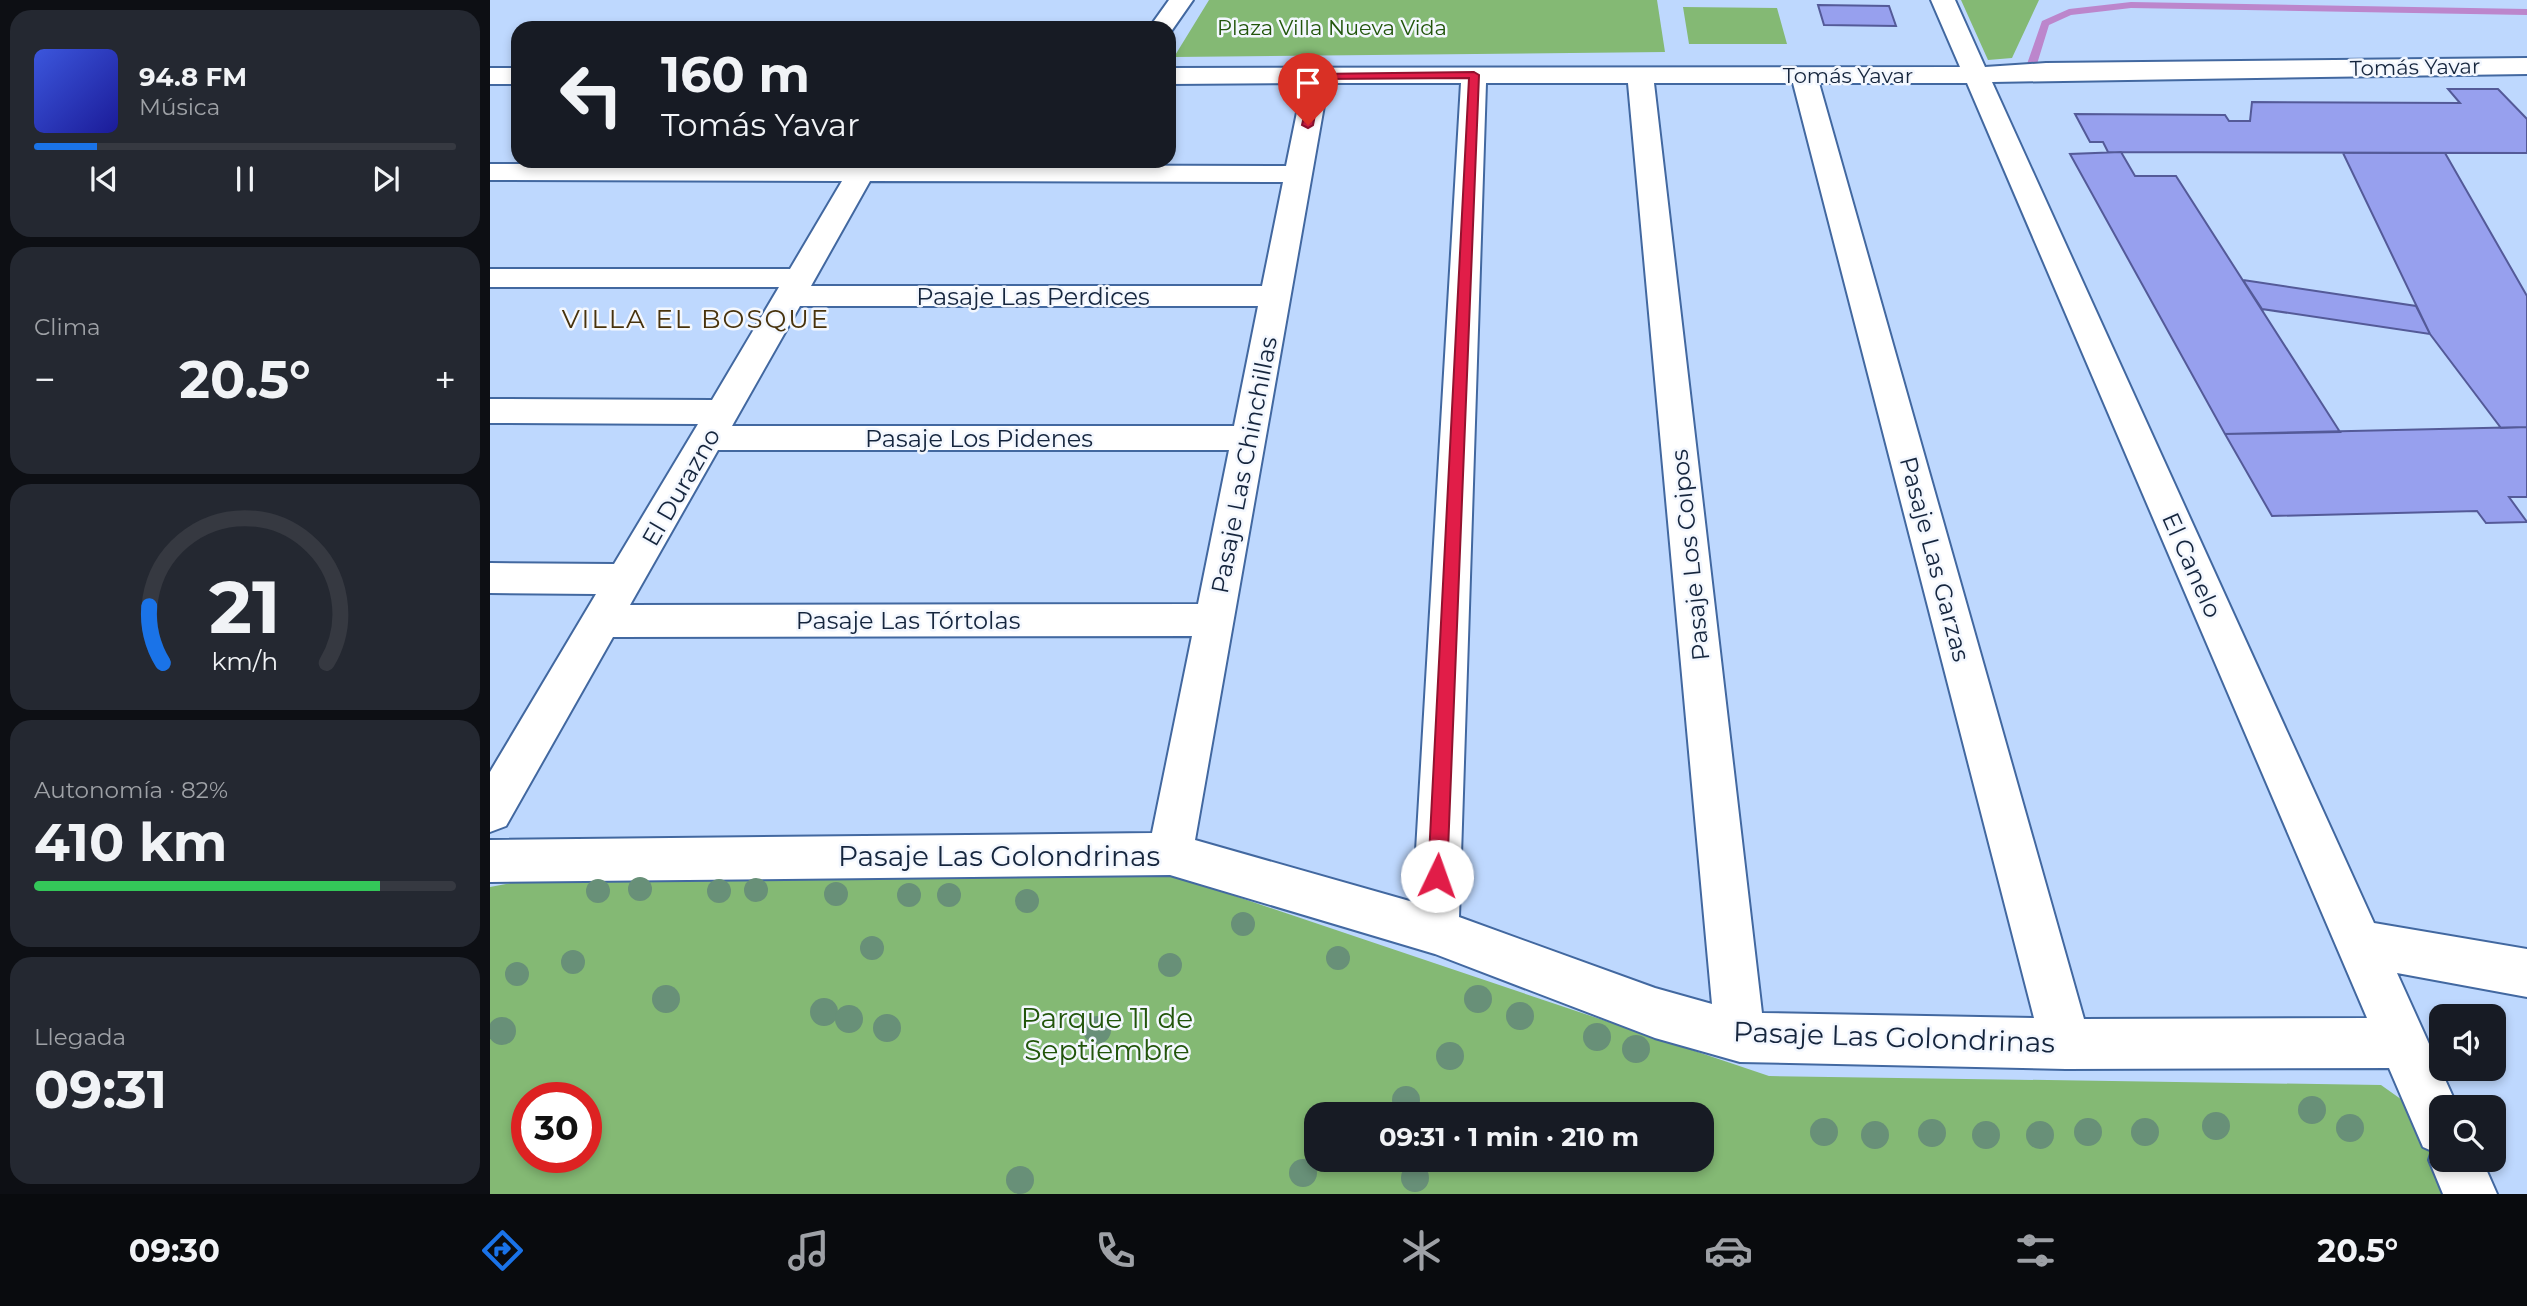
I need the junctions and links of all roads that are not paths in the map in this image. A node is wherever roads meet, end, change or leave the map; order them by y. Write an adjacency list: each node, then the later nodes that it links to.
1 (1181, 0): 3 (street)
2 (1943, 0): 8 (street, El Canelo)
3 (1166, 21)
4 (2527, 66): 8 (street, Tomás Yavar)
5 (1640, 74): 6 (street, Tomás Yavar); 7 (street, Tomás Yavar); 34 (street, Pasaje Los Coipos)
6 (1474, 75): 12 (street, Tomás Yavar); 31 (street)
7 (1804, 75): 8 (street, Tomás Yavar); 36 (street, Pasaje Las Garzas)
8 (1976, 75): 32 (street, El Canelo)
9 (490, 76): 10 (street)
10 (511, 76)
11 (1176, 76): 12 (street, Tomás Yavar)
12 (1317, 76): 17 (street, Pasaje Las Chinchillas)
13 (802, 168): 16 (street)
14 (864, 168): 19 (street, El Durazno)
15 (927, 168): 17 (street)
16 (490, 173)
17 (1299, 174): 20 (street, Pasaje Las Chinchillas)
18 (490, 278): 19 (street, Pasaje Las Perdices)
19 (796, 287): 20 (street, Pasaje Las Perdices); 22 (street, El Durazno)
20 (1276, 296): 23 (street, Pasaje Las Chinchillas)
21 (490, 411): 22 (street, Pasaje Los Pidenes)
22 (717, 425): 23 (street, Pasaje Los Pidenes); 25 (street, El Durazno)
23 (1248, 438): 26 (street, Pasaje Las Chinchillas)
24 (490, 578): 25 (street)
25 (628, 579): 27 (street, El Durazno)
26 (1214, 620): 27 (street, Pasaje Las Tórtolas); 29 (street, Pasaje Las Chinchillas)
27 (603, 621): 28 (street, El Durazno)
28 (494, 800)
29 (1170, 854): 30 (street, Pasaje Las Golondrinas); 31 (street, Pasaje Las Golondrinas)
30 (490, 861)
31 (1435, 931): 34 (street, Pasaje Las Golondrinas)
32 (2360, 943): 33 (street); 35 (street, El Canelo)
33 (2527, 973)
34 (1740, 1037): 36 (street, Pasaje Las Golondrinas)
35 (2403, 1043): 36 (street, Pasaje Las Golondrinas); 37 (street, El Canelo)
36 (2066, 1044)
37 (2429, 1102)
38 (2460, 1172): 39 (street)
39 (2470, 1194)

